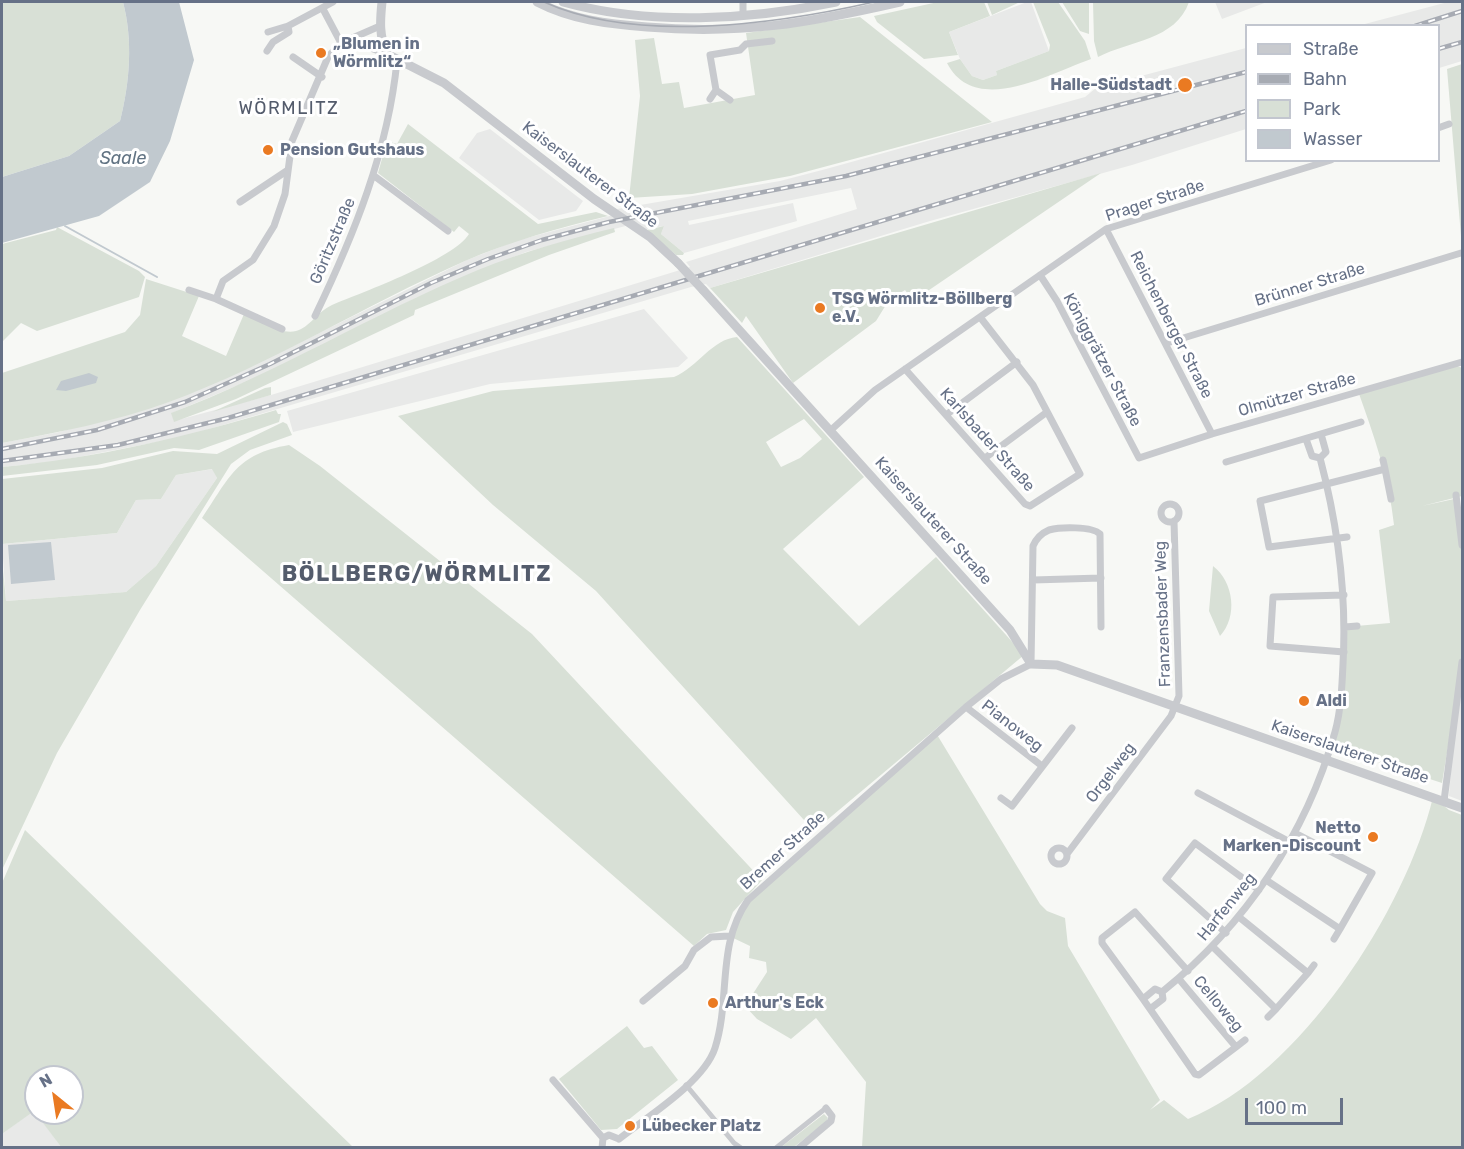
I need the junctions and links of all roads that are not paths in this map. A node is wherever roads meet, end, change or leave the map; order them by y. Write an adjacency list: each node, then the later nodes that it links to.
1 (333, 2): 8 (street)
2 (382, 2): 11 (street)
3 (537, 2): 12 (street)
4 (563, 2): 9 (street)
5 (743, 2): 9 (street)
6 (836, 2): 9 (street)
7 (900, 2): 12 (street)
8 (322, 9): 10 (street); 16 (street)
9 (743, 14)
10 (288, 26): 13 (street); 18 (street)
11 (380, 26): 14 (street); 19 (street)
12 (745, 30): 17 (street)
13 (268, 33)
14 (351, 40): 16 (street); 19 (street)
15 (772, 41): 17 (street)
16 (341, 43): 22 (street)
17 (746, 44): 23 (street)
18 (267, 51)
19 (387, 54): 21 (street, Kaiserslauterer Straße)
20 (293, 57): 22 (street)
21 (398, 61): 30 (street, Göritzstraße); 48 (street, Kaiserslauterer Straße, bridge)
22 (321, 77): 29 (street)
23 (716, 90): 24 (street); 25 (street)
24 (710, 99)
25 (730, 100)
26 (1449, 124): 27 (street)
27 (1440, 127)
28 (1324, 162): 32 (street, Prager Straße)
29 (288, 170): 31 (street); 37 (street)
30 (374, 175): 33 (street); 38 (street, Göritzstraße)
31 (240, 202)
32 (1106, 229): 35 (street, Prager Straße); 41 (street, Reichenberger Straße)
33 (448, 231)
34 (1461, 253): 41 (street, Brünner Straße)
35 (1040, 275): 39 (street, Prager Straße); 53 (street, Königgrätzer Straße)
36 (189, 290): 37 (street)
37 (216, 299): 40 (street)
38 (315, 316)
39 (980, 317): 42 (street, Karlsbader Straße); 44 (street, Prager Straße)
40 (282, 329)
41 (1167, 343): 49 (street, Reichenberger Straße)
42 (1017, 362): 45 (street, Karlsbader Straße); 46 (street)
43 (1462, 362): 49 (street, Olmützer Straße)
44 (905, 369): 46 (street, Karlsbader Straße); 48 (street, Prager Straße)
45 (1047, 412): 52 (street); 52 (street, Karlsbader Straße)
46 (946, 415): 52 (street, Karlsbader Straße)
47 (1361, 422): 50 (street)
48 (831, 430): 73 (street, Kaiserslauterer Straße)
49 (1212, 434): 53 (street, Olmützer Straße)
50 (1321, 434): 51 (street); 54 (street)
51 (1306, 439): 54 (street); 56 (street)
52 (985, 458)
53 (1139, 458)
54 (1320, 458): 58 (street, Harfenweg)
55 (1383, 460): 57 (street)
56 (1226, 462)
57 (1385, 469): 58 (street); 60 (street)
58 (1327, 484): 62 (street, Harfenweg); 62 (street)
59 (1456, 495): 64 (street)
60 (1391, 499)
61 (1174, 521): 74 (street, Franzensbader Weg)
62 (1338, 537): 63 (street); 67 (street, Harfenweg)
63 (1347, 537)
64 (1462, 545)
65 (1101, 578): 66 (street); 66 (street); 68 (street)
66 (1033, 580): 73 (street)
67 (1344, 595): 69 (street, Harfenweg); 71 (street)
68 (1101, 627)
69 (1345, 627): 70 (street); 71 (street, Harfenweg)
70 (1357, 627)
71 (1344, 652): 77 (street, Harfenweg)
72 (1462, 662): 81 (street)
73 (1031, 664): 74 (street, Kaiserslauterer Straße); 75 (street, Bremer Straße)
74 (1176, 706): 77 (street, Kaiserslauterer Straße); 85 (street, Orgelweg)
75 (966, 707): 78 (street, Pianoweg); 91 (street, Bremer Straße)
76 (1072, 728): 78 (street, Pianoweg)
77 (1325, 759): 81 (street, Kaiserslauterer Straße); 83 (street, Harfenweg)
78 (1042, 766): 80 (street, Pianoweg)
79 (1198, 793): 84 (street)
80 (1000, 798)
81 (1444, 801): 82 (street, Kaiserslauterer Straße)
82 (1462, 808)
83 (1294, 833): 84 (street, Harfenweg); 89 (street)
84 (1290, 842): 86 (street, Harfenweg)
85 (1067, 854)
86 (1266, 880): 87 (street, Harfenweg); 89 (street)
87 (1259, 890): 88 (street, Harfenweg); 90 (street)
88 (1239, 917): 90 (street, Harfenweg); 96 (street)
89 (1340, 929): 92 (street)
90 (1226, 933): 93 (street, Harfenweg)
91 (729, 936): 100 (street); 107 (street, Bremer Straße)
92 (1334, 939)
93 (1213, 947): 95 (street, Harfenweg); 102 (street)
94 (1314, 965): 96 (street)
95 (1188, 971): 97 (street, Harfenweg); 99 (street)
96 (1308, 973): 102 (street)
97 (1179, 979): 98 (street, Harfenweg); 105 (street, Celloweg)
98 (1162, 992): 99 (street, Harfenweg); 101 (street, Harfenweg)
99 (1143, 999): 101 (street)
100 (643, 1001)
101 (1150, 1009): 105 (street, Celloweg)
102 (1276, 1009): 103 (street)
103 (1268, 1017)
104 (1245, 1040): 105 (street, Celloweg)
105 (1236, 1047)
106 (553, 1080): 109 (street)
107 (686, 1085): 110 (street, Bremer Straße); 113 (street)
108 (826, 1108): 114 (street); 115 (street)
109 (603, 1138): 110 (street); 111 (street)
110 (619, 1139): 112 (street)
111 (602, 1148)
112 (619, 1148)
113 (741, 1148)
114 (776, 1148)
115 (799, 1148)

